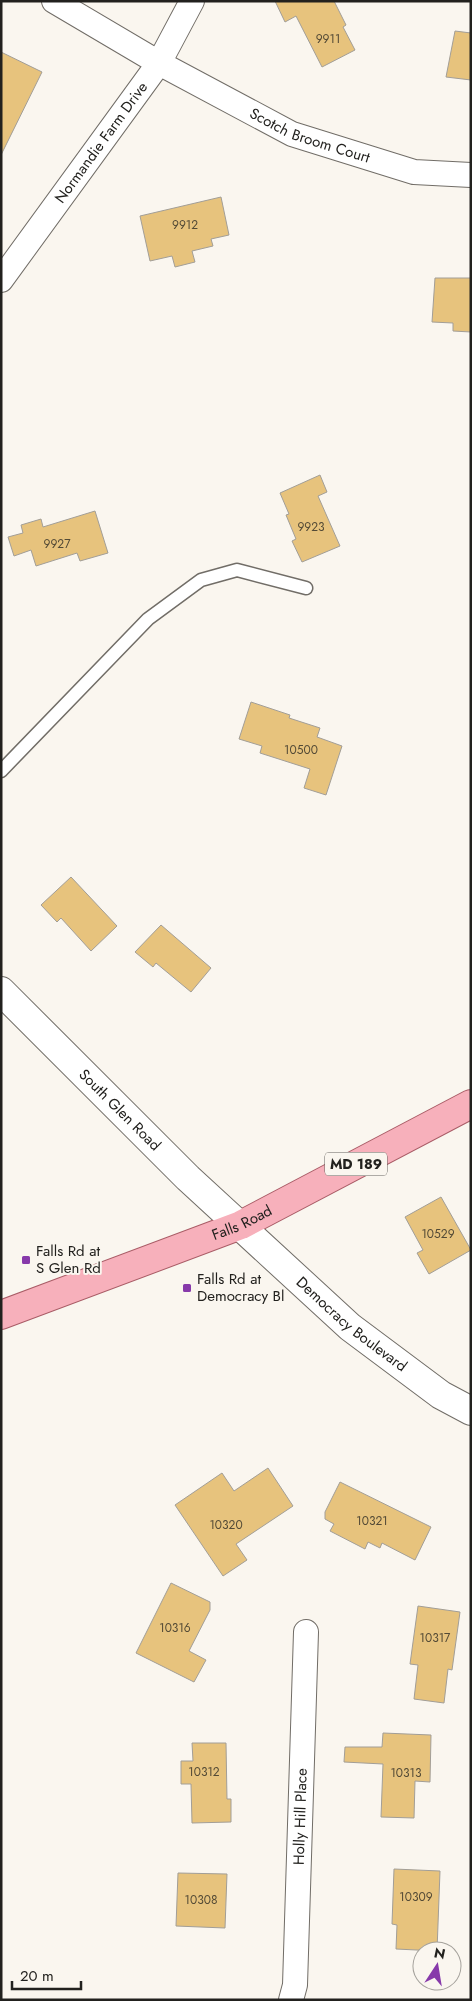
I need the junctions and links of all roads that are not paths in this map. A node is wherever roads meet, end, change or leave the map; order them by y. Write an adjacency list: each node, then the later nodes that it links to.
1 (54, 1): 3 (street, Scotch Broom Court)
2 (192, 1): 3 (street, Normandie Farm Drive)
3 (159, 63): 4 (street, Scotch Broom Court); 5 (street, Normandie Farm Drive)
4 (471, 175)
5 (1, 280)
6 (306, 588): 7 (lane)
7 (1, 771)
8 (1, 991): 10 (main road, South Glen Road)
9 (471, 1104): 10 (main road, Falls Road / MD 189)
10 (241, 1224): 11 (main road, Falls Road / MD 189); 12 (main road, Democracy Boulevard)
11 (1, 1315)
12 (471, 1411)
13 (306, 1632): 14 (street, Holly Hill Place)
14 (291, 2000)

